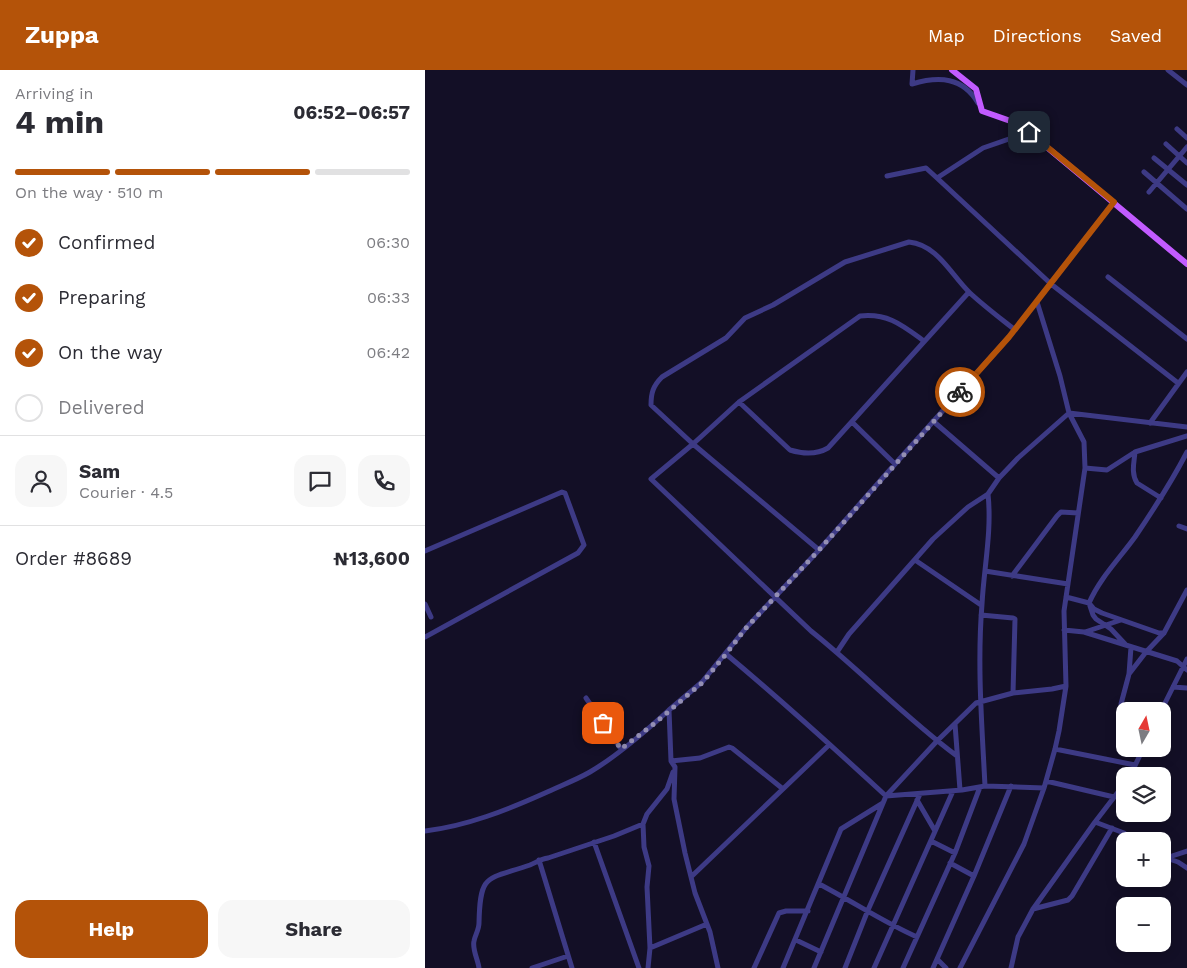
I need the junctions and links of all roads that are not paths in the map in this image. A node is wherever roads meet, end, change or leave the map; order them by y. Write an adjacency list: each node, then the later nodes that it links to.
1 (913, 70): 5 (street)
2 (952, 70): 5 (main road)
3 (1168, 70): 4 (street)
4 (1187, 85)
5 (982, 111): 7 (main road)
6 (1177, 129): 8 (street)
7 (1029, 132): 17 (street); 21 (main road)
8 (1187, 138)
9 (1166, 144): 11 (street)
10 (1187, 147): 11 (street)
11 (1179, 156): 13 (street); 14 (street)
12 (1154, 158): 14 (street)
13 (1187, 163)
14 (1169, 169): 18 (street); 19 (street)
15 (1144, 172): 18 (street)
16 (887, 176): 17 (street)
17 (937, 178): 25 (street)
18 (1157, 183): 20 (street); 22 (street)
19 (1187, 185)
20 (1149, 192)
21 (1114, 202): 23 (main road); 25 (street)
22 (1187, 209)
23 (1187, 264)
24 (1107, 277): 29 (street)
25 (1051, 284): 27 (street); 32 (street)
26 (969, 292): 28 (street); 30 (street); 40 (street)
27 (1037, 302): 28 (street); 34 (street)
28 (1015, 330): 35 (street)
29 (1187, 339)
30 (924, 341): 33 (street); 36 (street)
31 (1187, 372): 32 (street)
32 (1178, 383): 37 (street)
33 (739, 402): 36 (street); 40 (street)
34 (1069, 413): 37 (street); 44 (street); 45 (street)
35 (933, 421): 43 (street); 45 (street)
36 (852, 422): 43 (street)
37 (1150, 423): 38 (street)
38 (1187, 427)
39 (1187, 436): 41 (street)
40 (693, 444): 51 (street); 59 (street)
41 (1135, 452): 44 (street); 47 (street)
42 (1187, 452): 47 (street)
43 (895, 464): 51 (street)
44 (1085, 468): 48 (street)
45 (999, 478): 46 (street)
46 (988, 494): 53 (street); 54 (street)
47 (1161, 498): 60 (street)
48 (1078, 513): 55 (street); 56 (street)
49 (1179, 526): 50 (street)
50 (1187, 529)
51 (819, 550): 59 (street)
52 (425, 551): 70 (street)
53 (915, 560): 62 (street); 72 (street)
54 (985, 571): 55 (street); 62 (street)
55 (1012, 576): 56 (street)
56 (1068, 584): 58 (street)
57 (1187, 590): 69 (street)
58 (1066, 597): 60 (street); 67 (street)
59 (774, 598): 72 (street); 74 (street)
60 (1089, 603): 65 (street); 66 (street)
61 (425, 604): 64 (street)
62 (981, 605): 63 (street)
63 (981, 614): 81 (street); 83 (street)
64 (431, 617)
65 (1121, 620): 66 (street); 69 (street)
66 (1105, 625): 68 (street); 71 (street)
67 (1064, 630): 68 (street); 78 (street)
68 (1084, 632): 71 (street)
69 (1164, 633): 73 (street)
70 (425, 637)
71 (1129, 646): 73 (street); 77 (street)
72 (837, 652): 88 (street)
73 (1146, 652): 76 (street); 77 (street)
74 (726, 654): 86 (street); 89 (street)
75 (1187, 659): 76 (street)
76 (1185, 668): 79 (street)
77 (1129, 674): 84 (street)
78 (1066, 686): 81 (street); 90 (street)
79 (1173, 686): 80 (street); 85 (street)
80 (1187, 688)
81 (1013, 693): 83 (street)
82 (586, 698): 91 (street)
83 (980, 701): 87 (street); 99 (street)
84 (1122, 702)
85 (1165, 702)
86 (669, 710): 91 (street); 94 (street)
87 (955, 724): 88 (street); 92 (street)
88 (937, 741): 92 (street); 106 (street)
89 (829, 745): 101 (street); 106 (street)
90 (1055, 748): 95 (street); 97 (street)
91 (621, 749): 113 (street)
92 (957, 756): 102 (street)
93 (1138, 758): 95 (street)
94 (671, 761): 96 (street); 101 (street)
95 (1135, 765)
96 (675, 767): 111 (street); 125 (street)
97 (1046, 782): 100 (street); 107 (street)
98 (1011, 786): 99 (street); 100 (street); 126 (street)
99 (983, 787): 102 (street); 119 (street)
100 (1044, 788): 154 (street)
101 (783, 789): 125 (street)
102 (960, 790): 103 (street)
103 (953, 791): 104 (street); 114 (street)
104 (920, 794): 106 (street); 108 (street)
105 (1116, 794): 107 (street)
106 (886, 796): 109 (street)
107 (1114, 797): 110 (street)
108 (917, 800): 114 (street); 130 (street)
109 (883, 803): 127 (street); 128 (street)
110 (1095, 822): 112 (street); 129 (street)
111 (643, 824): 117 (street); 136 (street)
112 (1112, 828): 115 (street); 129 (street)
113 (425, 831)
114 (935, 831): 116 (street)
115 (1122, 832)
116 (931, 841): 119 (street); 133 (street)
117 (594, 842): 121 (street); 143 (street)
118 (1187, 851): 120 (street)
119 (955, 853): 123 (street)
120 (1171, 855)
121 (539, 860): 138 (street); 140 (street)
122 (1171, 860): 124 (street)
123 (950, 864): 126 (street); 134 (street)
124 (1187, 868)
125 (692, 876): 132 (street)
126 (974, 876): 139 (street)
127 (819, 884): 128 (street); 131 (street)
128 (844, 897): 130 (street); 137 (street)
129 (1033, 909): 155 (street)
130 (868, 910): 133 (street); 149 (street)
131 (807, 911): 135 (street); 146 (street)
132 (707, 924): 136 (street); 145 (street)
133 (892, 926): 134 (street); 150 (street)
134 (917, 937): 151 (street)
135 (796, 940): 137 (street); 147 (street)
136 (650, 948): 144 (street)
137 (821, 952): 148 (street)
138 (569, 956): 141 (street); 142 (street)
139 (937, 959): 152 (street); 153 (street)
140 (479, 968)
141 (532, 968)
142 (572, 968)
143 (639, 968)
144 (648, 968)
145 (718, 968)
146 (754, 968)
147 (783, 968)
148 (814, 968)
149 (845, 968)
150 (874, 968)
151 (903, 968)
152 (933, 968)
153 (946, 968)
154 (960, 968)
155 (1011, 968)

